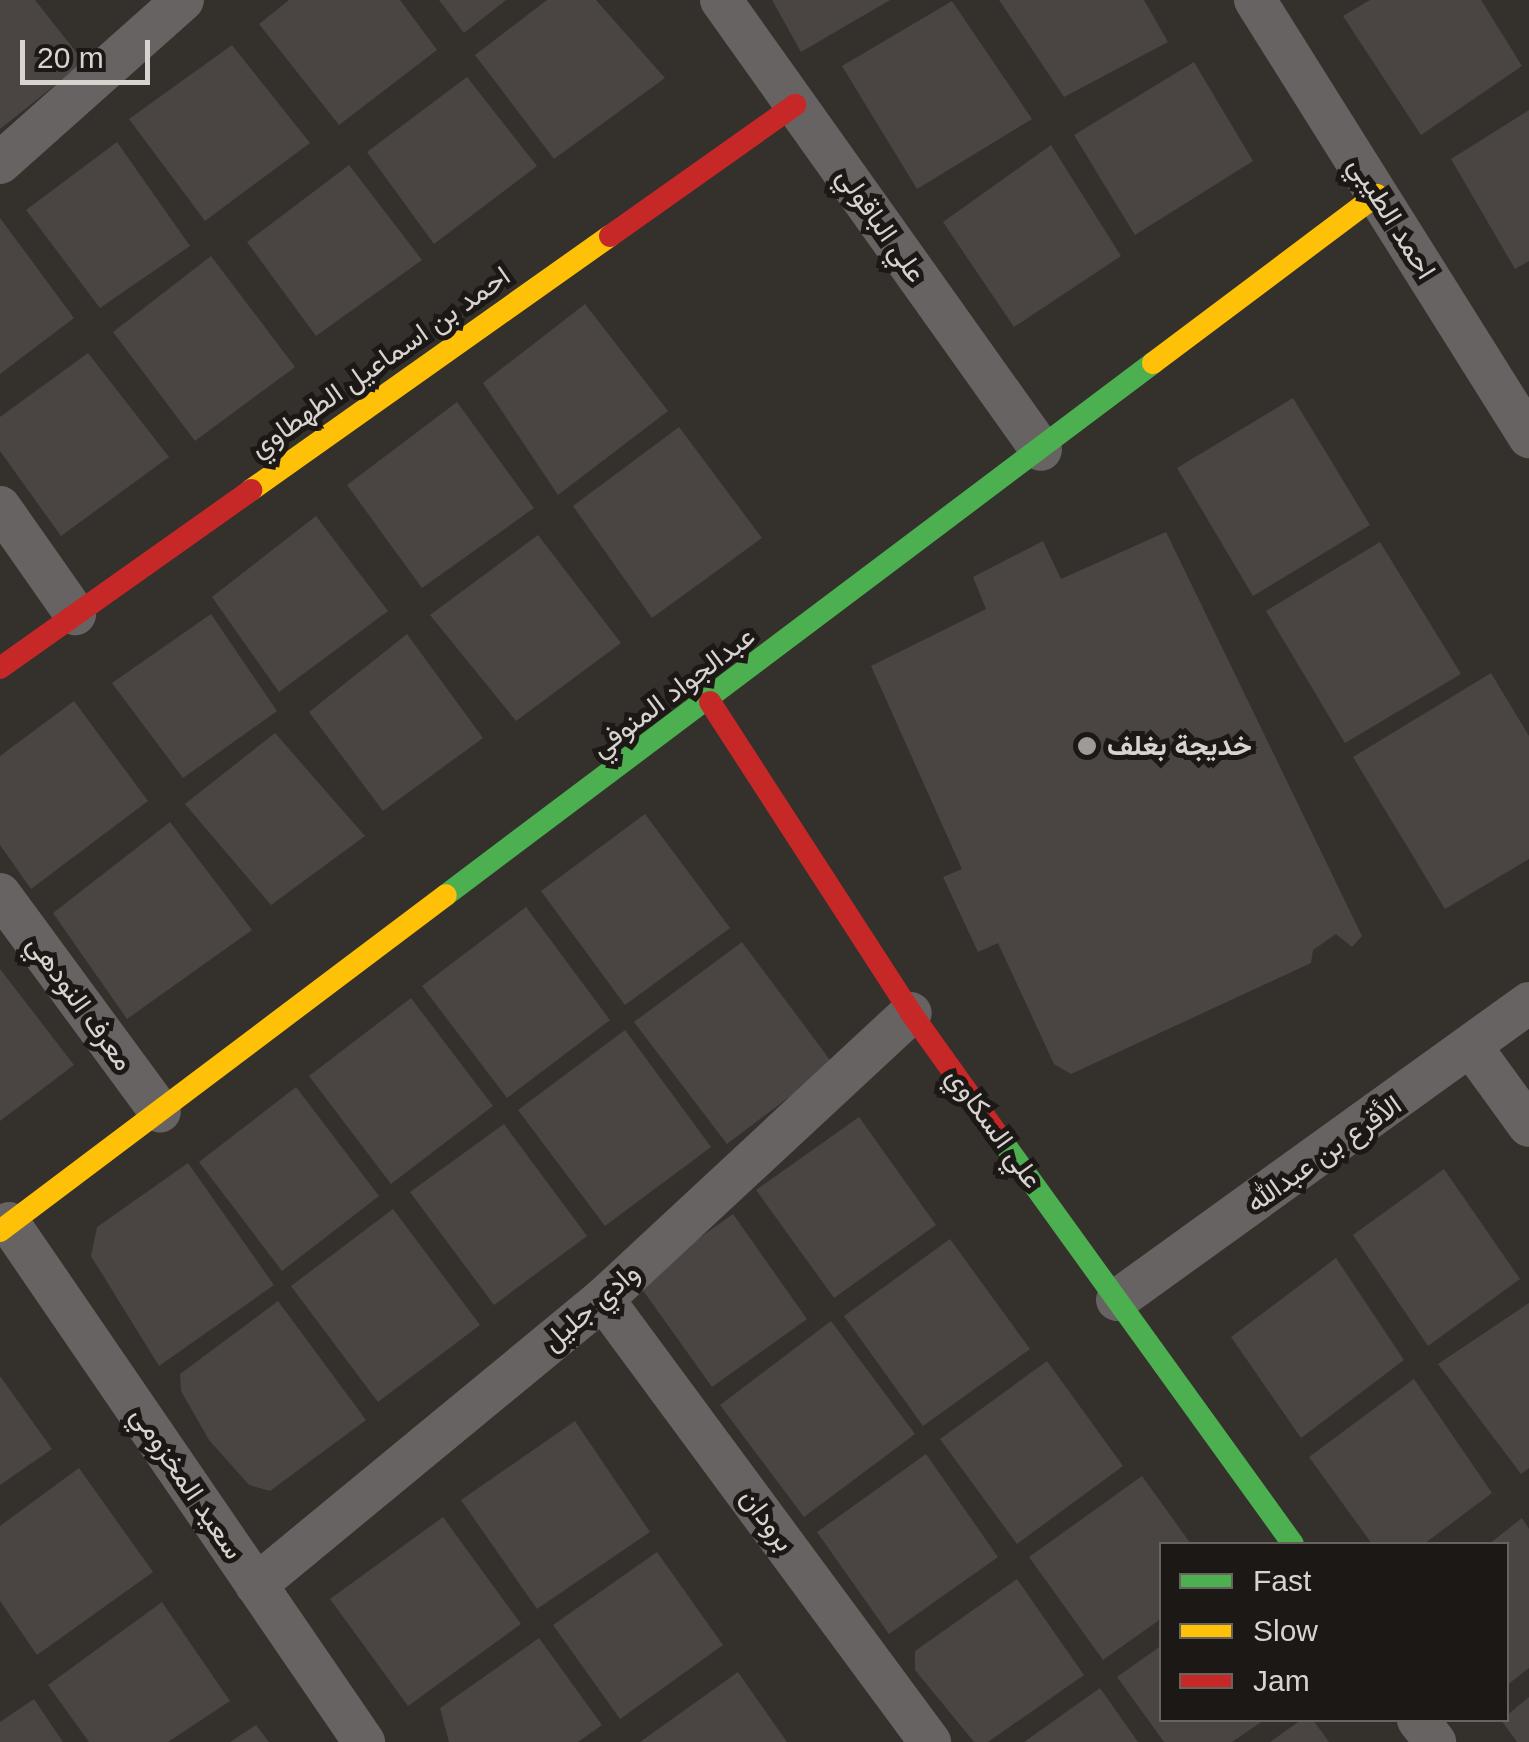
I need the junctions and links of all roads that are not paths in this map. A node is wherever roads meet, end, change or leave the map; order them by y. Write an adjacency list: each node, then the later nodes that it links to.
1 (721, 0): 4 (street, علي الباقولي)
2 (1255, 0): 6 (street, احمد الطيبي)
3 (161, 7): 5 (street)
4 (795, 104): 8 (street, علي الباقولي); 10 (street, احمد بن اسماعيل الطهطاوي)
5 (0, 163)
6 (1378, 195): 7 (street, احمد الطيبي); 8 (street, عبدالجواد المنوفي)
7 (1529, 437)
8 (1041, 450): 12 (street, عبدالجواد المنوفي)
9 (0, 507): 10 (street)
10 (76, 614): 11 (street, احمد بن اسماعيل الطهطاوي)
11 (0, 668)
12 (710, 702): 15 (street, علي السكاوي); 17 (street, عبدالجواد المنوفي)
13 (0, 894): 17 (street, معرف النودهي)
14 (1529, 1004): 16 (street, الأقرع بن عبدالله)
15 (912, 1012): 20 (street, وادي جليل); 21 (street, علي السكاوي)
16 (1473, 1049): 18 (street); 21 (street, الأقرع بن عبدالله)
17 (160, 1112): 19 (street, عبدالجواد المنوفي)
18 (1529, 1126)
19 (4, 1227): 23 (street, سعيد المخزومي)
20 (604, 1299): 23 (street, وادي جليل); 26 (street, برودان)
21 (1117, 1300): 22 (street, علي السكاوي)
22 (1292, 1542)
23 (256, 1584): 25 (street, سعيد المخزومي)
24 (1420, 1722): 27 (street)
25 (364, 1742)
26 (930, 1742)
27 (1435, 1742)

